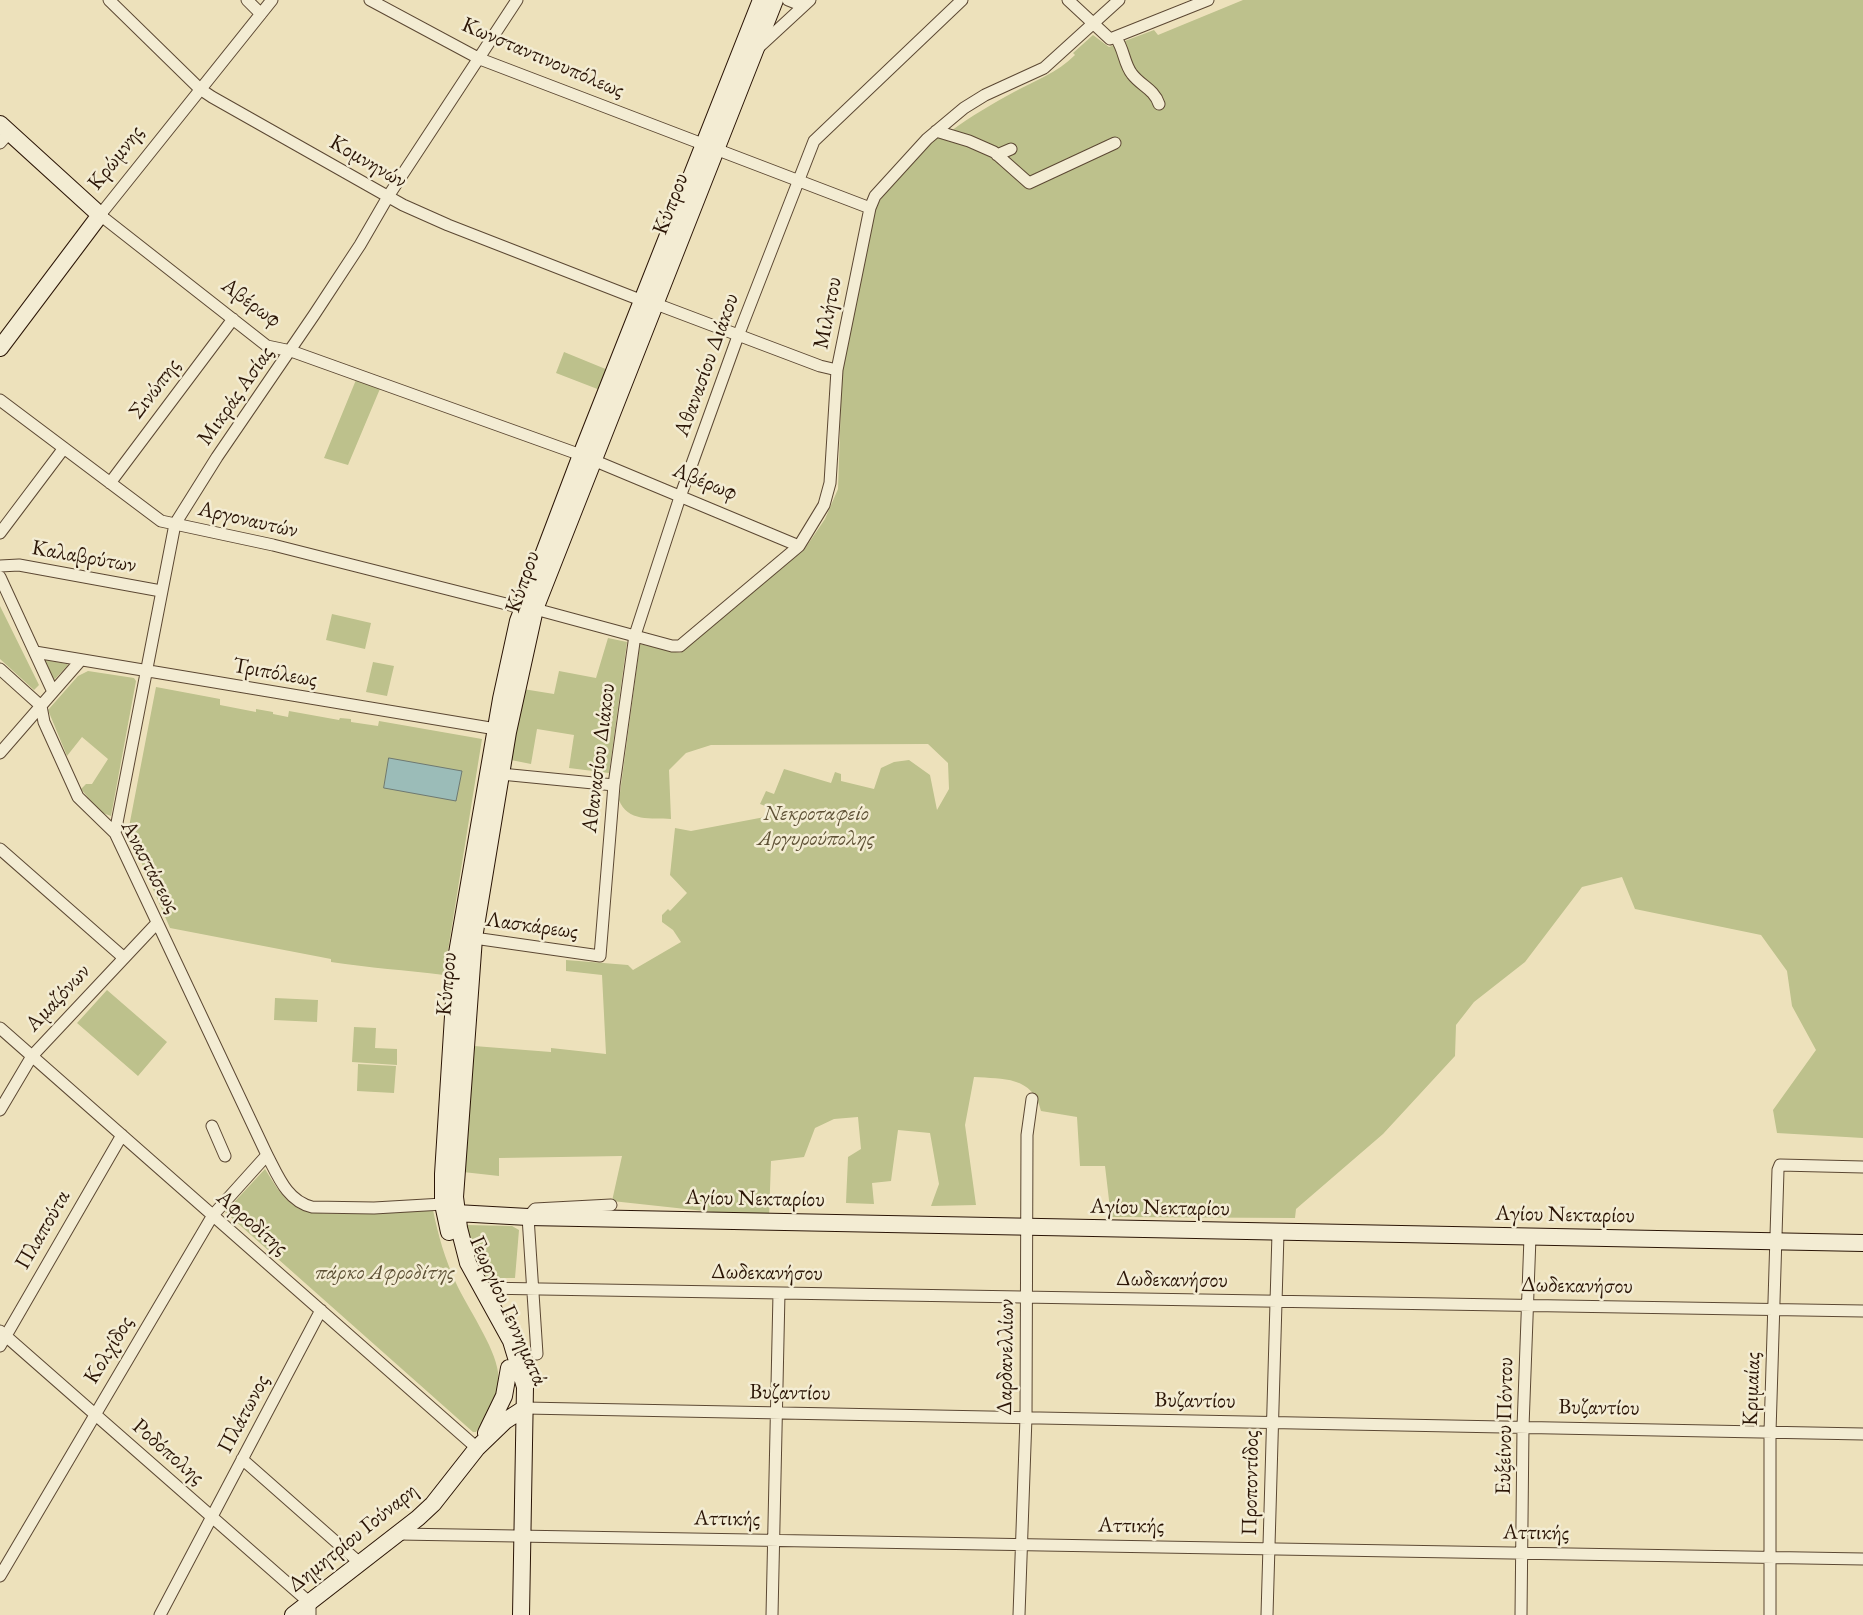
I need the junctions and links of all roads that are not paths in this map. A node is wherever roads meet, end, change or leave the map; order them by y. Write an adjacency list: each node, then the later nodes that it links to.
1 (109, 0): 19 (street, Κομνηνών)
2 (247, 0): 14 (street)
3 (272, 0): 14 (street, Κρώμνης)
4 (370, 0): 18 (street, Κωνσταντινουπόλεως)
5 (517, 0): 18 (street, Μικράς Ασίας)
6 (761, 0): 24 (main road, Κύπρου)
7 (775, 0): 17 (main road, Κύπρου)
8 (788, 0): 13 (street)
9 (962, 0): 27 (street, Αθανασίου Διάκου)
10 (1068, 0): 15 (street)
11 (1119, 0): 15 (street, Μιλήτου)
12 (1208, 0): 16 (street)
13 (806, 3): 17 (street)
14 (261, 14): 19 (street, Κρώμνης)
15 (1093, 24): 16 (street); 21 (street, Μιλήτου)
16 (1116, 38): 20 (street)
17 (755, 51): 24 (main road, Κύπρου)
18 (480, 59): 24 (street, Κωνσταντινουπόλεως); 28 (street, Μικράς Ασίας)
19 (200, 89): 28 (street, Κομνηνών); 30 (street, Κρώμνης)
20 (1159, 104)
21 (936, 131): 26 (street); 29 (street, Μιλήτου)
22 (3, 133): 30 (main road, Αβέρωφ)
23 (1115, 143): 26 (street)
24 (711, 146): 27 (street, Κωνσταντινουπόλεως); 31 (main road, Κύπρου)
25 (1011, 149): 26 (street)
26 (998, 155)
27 (800, 181): 29 (street, Κωνσταντινουπόλεως); 33 (street, Αθανασίου Διάκου)
28 (389, 195): 31 (street, Κομνηνών); 35 (street, Μικράς Ασίας)
29 (870, 208): 36 (street, Μιλήτου)
30 (100, 215): 32 (street, Αβέρωφ); 34 (main road, Κρώμνης)
31 (649, 302): 33 (street, Κομνηνών); 39 (main road, Κύπρου)
32 (233, 319): 35 (street, Αβέρωφ); 40 (street, Σινώπης)
33 (738, 336): 36 (street, Κομνηνών); 41 (street, Αθανασίου Διάκου)
34 (0, 348)
35 (291, 350): 39 (street, Αβέρωφ); 42 (street, Μικράς Ασίας)
36 (837, 370): 44 (street, Μιλήτου)
37 (0, 400): 38 (street, Αργοναυτών)
38 (64, 448): 40 (street, Αργοναυτών); 43 (street)
39 (587, 458): 41 (street, Αβέρωφ); 48 (main road, Κύπρου)
40 (110, 483): 42 (street, Αργοναυτών)
41 (680, 496): 44 (street, Αβέρωφ); 49 (street, Αθανασίου Διάκου)
42 (175, 524): 47 (street, Μικράς Ασίας); 48 (street, Αργοναυτών)
43 (0, 533)
44 (799, 546): 49 (street, Μιλήτου)
45 (0, 566): 47 (street, Καλαβρύτων)
46 (0, 577): 50 (street)
47 (161, 591): 53 (street, Μικράς Ασίας)
48 (528, 609): 49 (street, Αργοναυτών); 56 (main road, Κύπρου)
49 (635, 635): 59 (street, Αθανασίου Διάκου)
50 (35, 652): 51 (street, Τριπόλεως); 54 (street)
51 (81, 660): 53 (street, Τριπόλεως); 54 (street)
52 (0, 669): 55 (street)
53 (147, 672): 56 (street, Τριπόλεως); 60 (street, Μικράς Ασίας)
54 (52, 692): 55 (street)
55 (41, 706): 57 (street); 60 (street, Αναστάσεως)
56 (501, 730): 58 (main road, Κύπρου); 63 (main road, Κύπρου)
57 (0, 753)
58 (501, 774): 59 (street); 63 (main road, Κύπρου)
59 (614, 785): 64 (street, Αθανασίου Διάκου)
60 (115, 833): 62 (street, Αναστάσεως)
61 (0, 849): 65 (street)
62 (157, 923): 65 (street, Αμαζόνων); 72 (street, Αναστάσεως)
63 (466, 937): 64 (street, Λασκάρεως); 76 (main road, Κύπρου)
64 (600, 956)
65 (123, 957): 67 (street, Αμαζόνων)
66 (0, 1028): 67 (street, Αφροδίτης)
67 (32, 1056): 69 (street, Αμαζόνων); 71 (street, Αφροδίτης)
68 (1032, 1099): 79 (street, Δαρδανελλίων)
69 (0, 1110)
70 (212, 1126): 73 (street)
71 (122, 1135): 77 (street, Αφροδίτης); 93 (street, Πλαπούτα)
72 (267, 1155): 76 (street, Αγίου Νεκταρίου); 77 (street, Κολχίδος)
73 (225, 1156)
74 (1863, 1167): 82 (street, Κριμαίας)
75 (611, 1205): 78 (street)
76 (449, 1208): 78 (main road, Αγίου Νεκταρίου); 84 (main road, Γεωργίου Γεννηματά); 95 (main road, Γεωργίου Γεννηματά)
77 (213, 1215): 90 (street, Αφροδίτης); 98 (street, Κολχίδος)
78 (528, 1217): 79 (main road, Αγίου Νεκταρίου); 85 (street, Γεωργίου Γεννηματά)
79 (1028, 1227): 80 (main road, Αγίου Νεκταρίου); 87 (street, Δαρδανελλίων)
80 (1278, 1233): 81 (main road, Αγίου Νεκταρίου); 88 (street, Προποντίδος)
81 (1530, 1237): 82 (main road, Αγίου Νεκταρίου); 89 (street, Ευξείνου Πόντου)
82 (1776, 1240): 83 (main road, Αγίου Νεκταρίου); 91 (street, Κριμαίας)
83 (1863, 1243)
84 (481, 1288): 85 (street, Δωδεκανήσου); 96 (main road, Γεωργίου Γεννηματά)
85 (534, 1289): 86 (street, Δωδεκανήσου); 94 (street, Γεωργίου Γεννηματά)
86 (778, 1293): 87 (street, Δωδεκανήσου); 97 (street)
87 (1027, 1297): 88 (street, Δωδεκανήσου); 99 (street, Δαρδανελλίων)
88 (1276, 1301): 89 (street, Δωδεκανήσου); 100 (street, Προποντίδος)
89 (1528, 1306): 91 (street, Δωδεκανήσου); 101 (street, Ευξείνου Πόντου)
90 (321, 1310): 104 (street, Αφροδίτης); 105 (street, Πλάτωνος)
91 (1774, 1310): 92 (street, Δωδεκανήσου); 102 (street, Κριμαίας)
92 (1863, 1311)
93 (2, 1338): 98 (street, Ροδόπολης)
94 (537, 1354)
95 (509, 1368): 96 (main road, Γεωργίου Γεννηματά); 104 (main road)
96 (525, 1408): 97 (street, Βυζαντίου); 104 (main road); 108 (main road, Γεωργίου Γεννηματά)
97 (776, 1413): 99 (street, Βυζαντίου); 109 (street)
98 (95, 1414): 106 (street, Ροδόπολης); 116 (street, Κολχίδος)
99 (1026, 1417): 100 (street, Βυζαντίου); 110 (street, Δαρδανελλίων)
100 (1272, 1422): 101 (street, Βυζαντίου); 111 (street, Προποντίδος)
101 (1523, 1427): 102 (street, Βυζαντίου); 112 (street, Ευξείνου Πόντου)
102 (1770, 1432): 103 (street, Βυζαντίου); 113 (street, Κριμαίας)
103 (1863, 1434)
104 (477, 1448): 107 (main road, Δημητρίου Γούναρη)
105 (242, 1460): 106 (street, Πλάτωνος); 115 (street)
106 (211, 1516): 117 (street, Ροδόπολης); 118 (street, Πλάτωνος)
107 (399, 1534): 108 (street, Αττικής); 115 (main road, Δημητρίου Γούναρη)
108 (523, 1536): 109 (street, Αττικής); 120 (main road, Γεωργίου Γεννηματά)
109 (774, 1540): 110 (street, Αττικής); 121 (street)
110 (1020, 1544): 111 (street, Αττικής); 122 (street, Δαρδανελλίων)
111 (1269, 1549): 112 (street, Αττικής); 123 (street, Προποντίδος)
112 (1523, 1553): 113 (street, Αττικής); 124 (street, Ευξείνου Πόντου)
113 (1771, 1557): 114 (street, Αττικής); 125 (street, Κριμαίας)
114 (1863, 1559)
115 (361, 1564): 117 (main road, Δημητρίου Γούναρη)
116 (0, 1576)
117 (310, 1609): 119 (main road, Δημητρίου Γούναρη)
118 (160, 1615)
119 (293, 1615)
120 (521, 1615)
121 (772, 1615)
122 (1019, 1615)
123 (1267, 1615)
124 (1521, 1615)
125 (1770, 1615)

